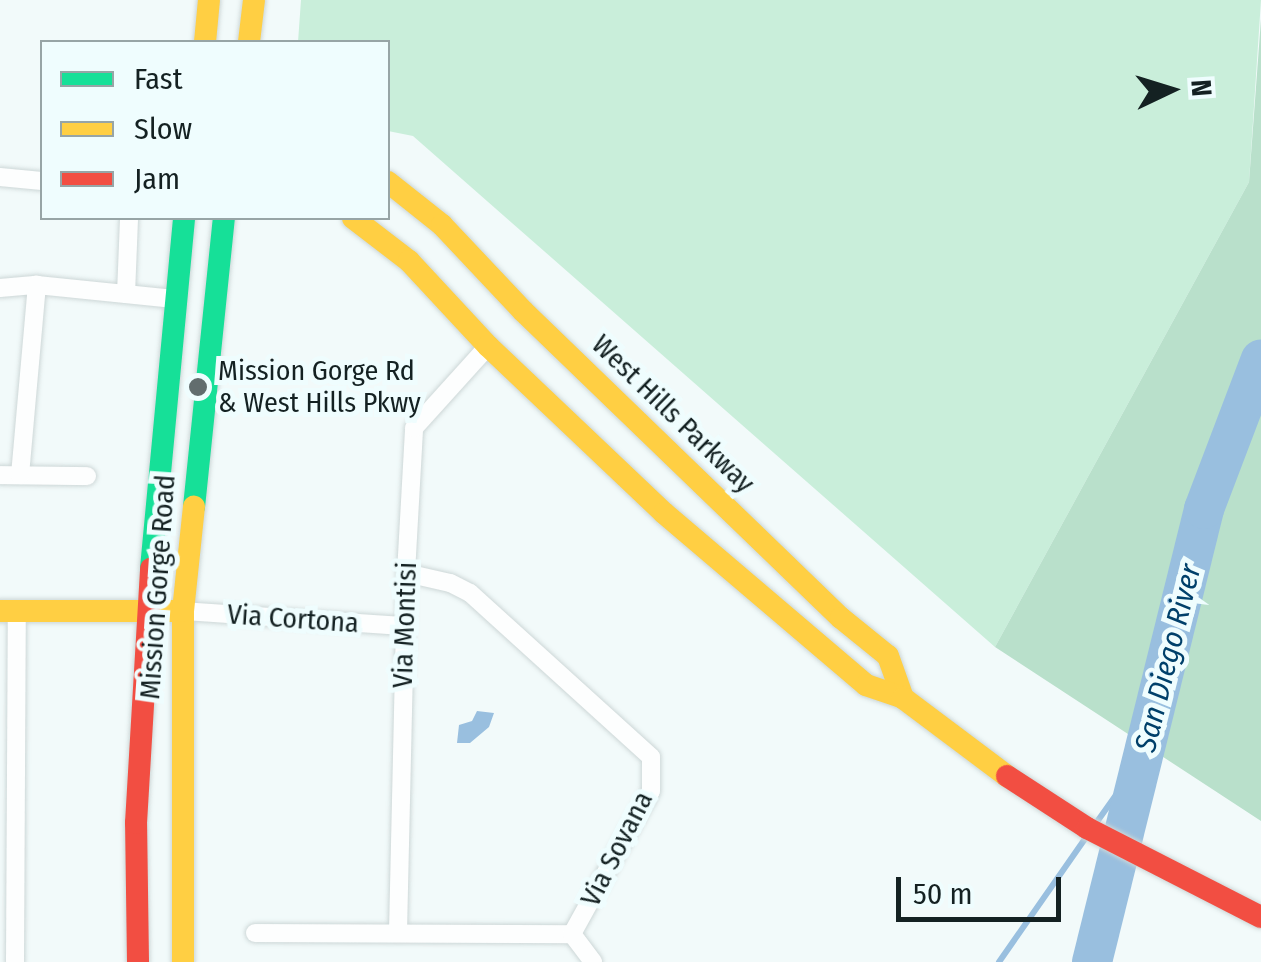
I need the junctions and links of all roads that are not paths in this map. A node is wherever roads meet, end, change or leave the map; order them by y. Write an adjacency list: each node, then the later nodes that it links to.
1 (209, 0): 3 (main road)
2 (254, 0): 4 (main road)
3 (205, 40)
4 (249, 40)
5 (0, 177): 6 (street)
6 (40, 181)
7 (390, 184): 26 (main road, West Hills Parkway)
8 (129, 220): 14 (street)
9 (184, 220): 15 (main road, Mission Gorge Road)
10 (224, 220): 23 (main road, Mission Gorge Road)
11 (355, 220): 16 (main road, West Hills Parkway)
12 (37, 286): 13 (street); 14 (street); 18 (street)
13 (0, 288)
14 (126, 294): 15 (street)
15 (174, 298): 22 (main road, Mission Gorge Road)
16 (488, 346): 20 (street, Via Montisi); 26 (main road, West Hills Parkway)
17 (0, 475): 18 (street)
18 (20, 476): 19 (street)
19 (87, 476)
20 (406, 573): 24 (street, Via Montisi); 31 (street, Via Sovana)
21 (8, 611): 22 (main road); 25 (street)
22 (148, 611): 23 (main road); 33 (main road, Mission Gorge Road)
23 (183, 611): 24 (street, Via Cortona); 34 (main road, Mission Gorge Road)
24 (404, 626): 29 (street, Via Montisi)
25 (8, 682): 28 (street)
26 (903, 698): 27 (main road, West Hills Parkway)
27 (1261, 918)
28 (8, 924): 32 (street)
29 (398, 932): 30 (street, Via Sovana); 31 (street, Via Sovana)
30 (255, 933)
31 (572, 934): 35 (street)
32 (15, 962)
33 (138, 962)
34 (184, 962)
35 (593, 962)

